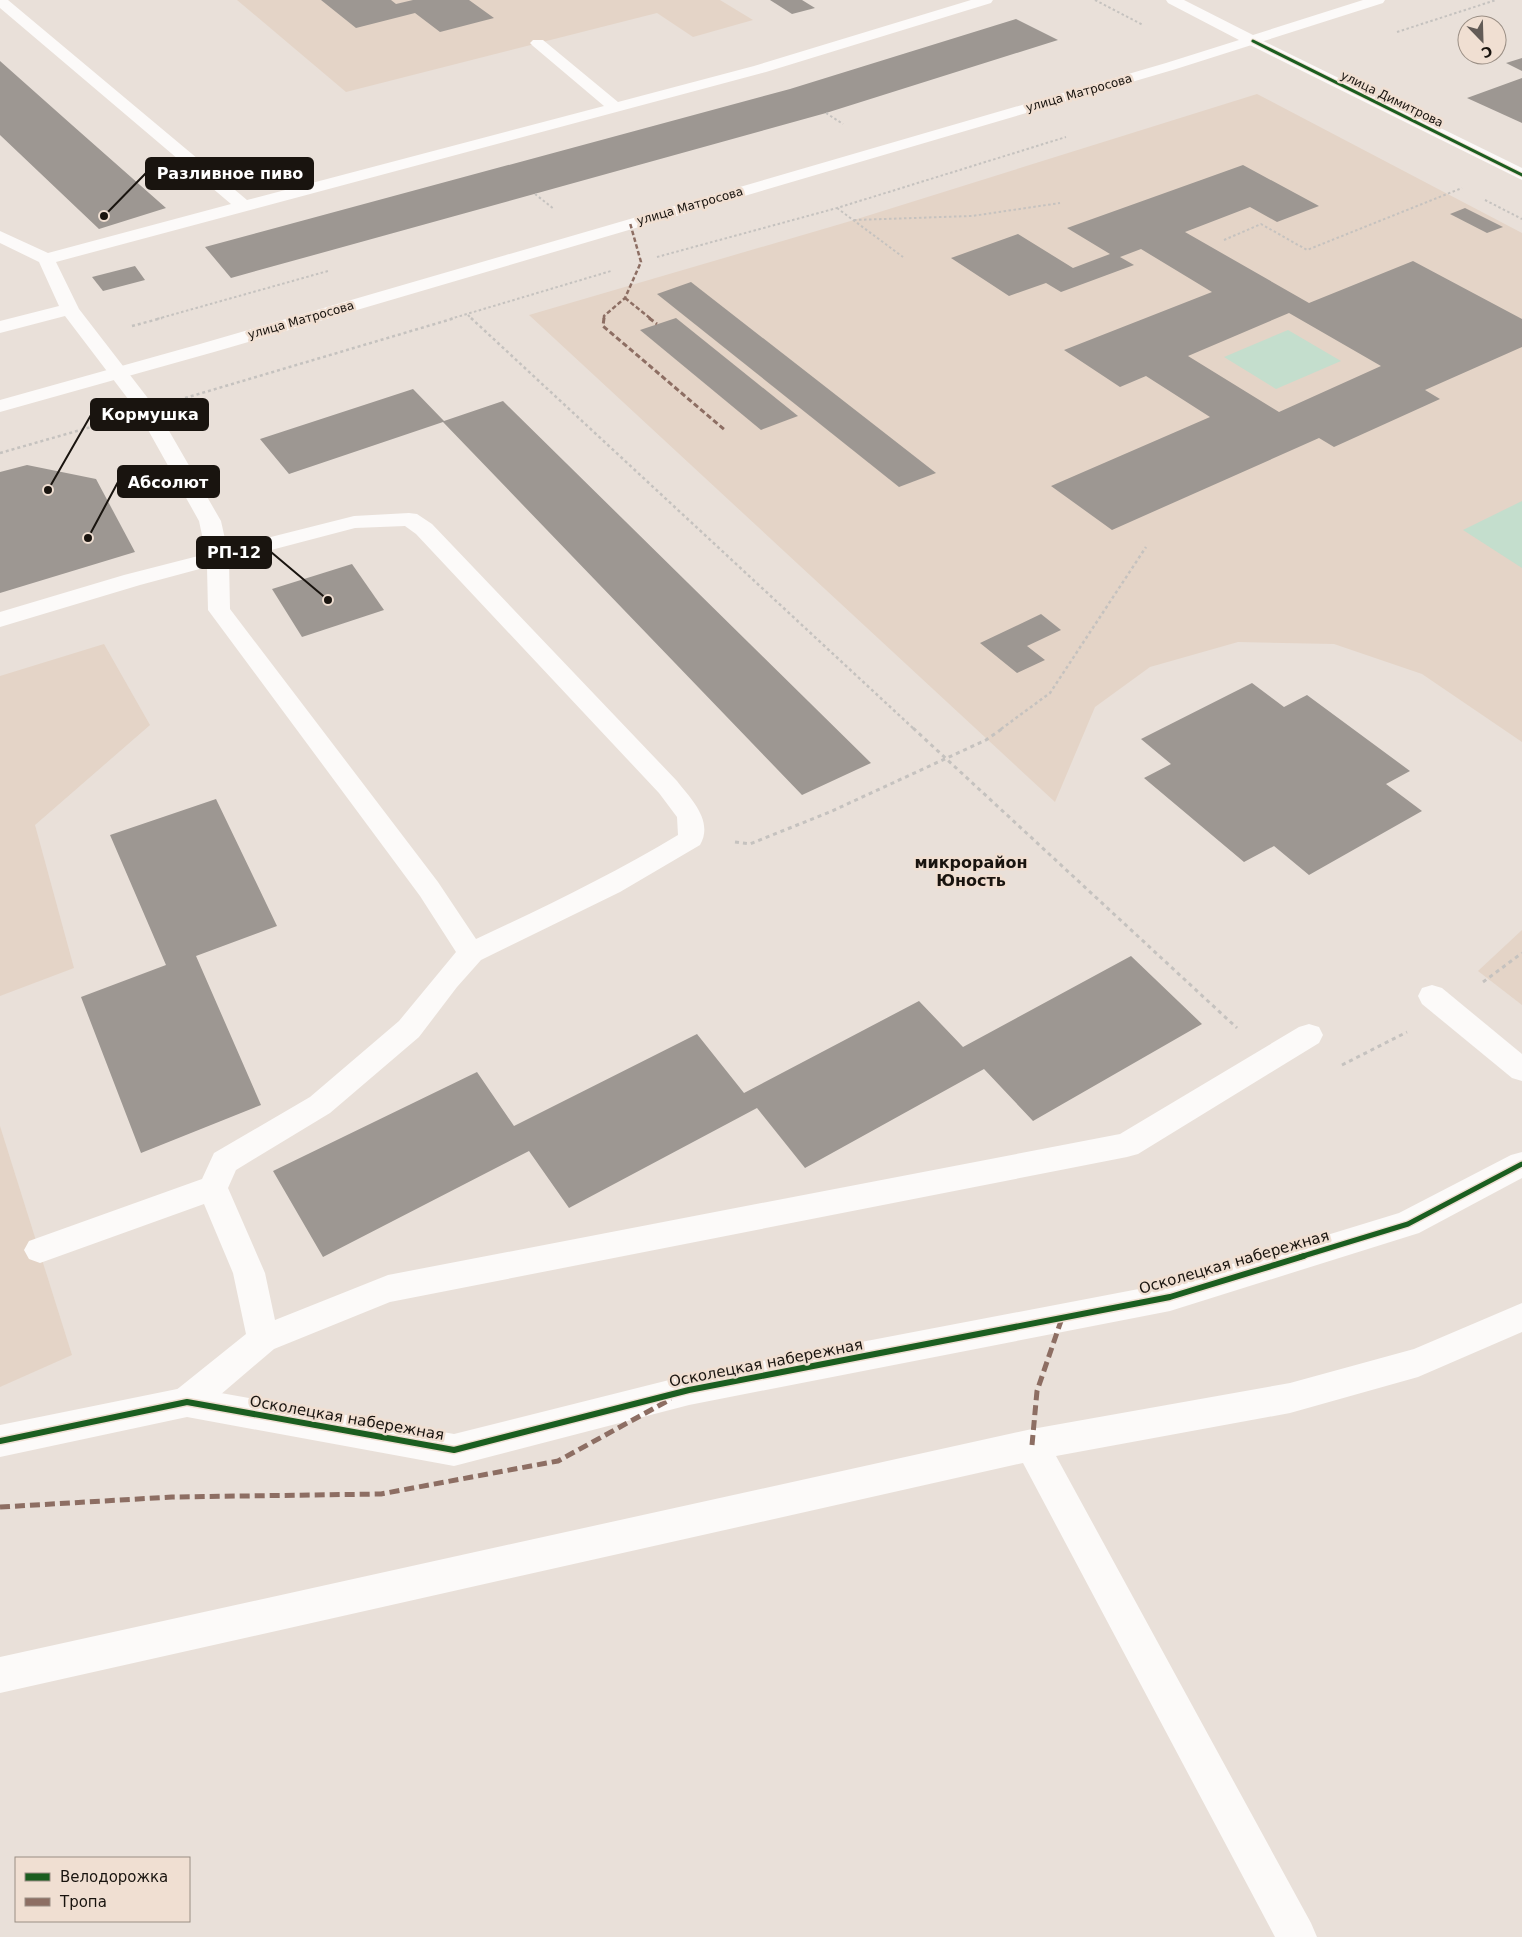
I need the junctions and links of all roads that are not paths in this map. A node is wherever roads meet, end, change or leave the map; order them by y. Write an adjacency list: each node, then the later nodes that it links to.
1 (986, 0): 7 (main road)
2 (1173, 0): 5 (main road, улица Димитрова)
3 (1378, 0): 5 (main road, улица Матросова)
4 (0, 1): 9 (main road)
5 (1253, 41): 8 (main road, улица Димитрова); 14 (main road, улица Матросова)
6 (538, 43): 7 (main road)
7 (616, 108): 9 (main road)
8 (1522, 175)
9 (245, 207): 11 (main road)
10 (0, 236): 11 (main road)
11 (46, 259): 12 (main road)
12 (70, 309): 13 (main road); 14 (main road)
13 (0, 327)
14 (118, 373): 15 (main road, улица Матросова); 16 (main road)
15 (0, 406)
16 (218, 556): 17 (main road); 18 (main road); 18 (main road)
17 (0, 620)
18 (471, 953): 23 (main road)
19 (1440, 1002): 21 (main road)
20 (1309, 1035): 26 (main road)
21 (1522, 1070)
22 (1522, 1164): 27 (main road, Осколецкая набережная)
23 (212, 1188): 24 (main road); 26 (main road)
24 (40, 1250)
25 (1522, 1317): 29 (main road)
26 (263, 1339): 27 (main road)
27 (187, 1402): 28 (main road, Осколецкая набережная)
28 (0, 1441)
29 (1032, 1445): 30 (main road); 31 (main road)
30 (0, 1675)
31 (1298, 1937)

